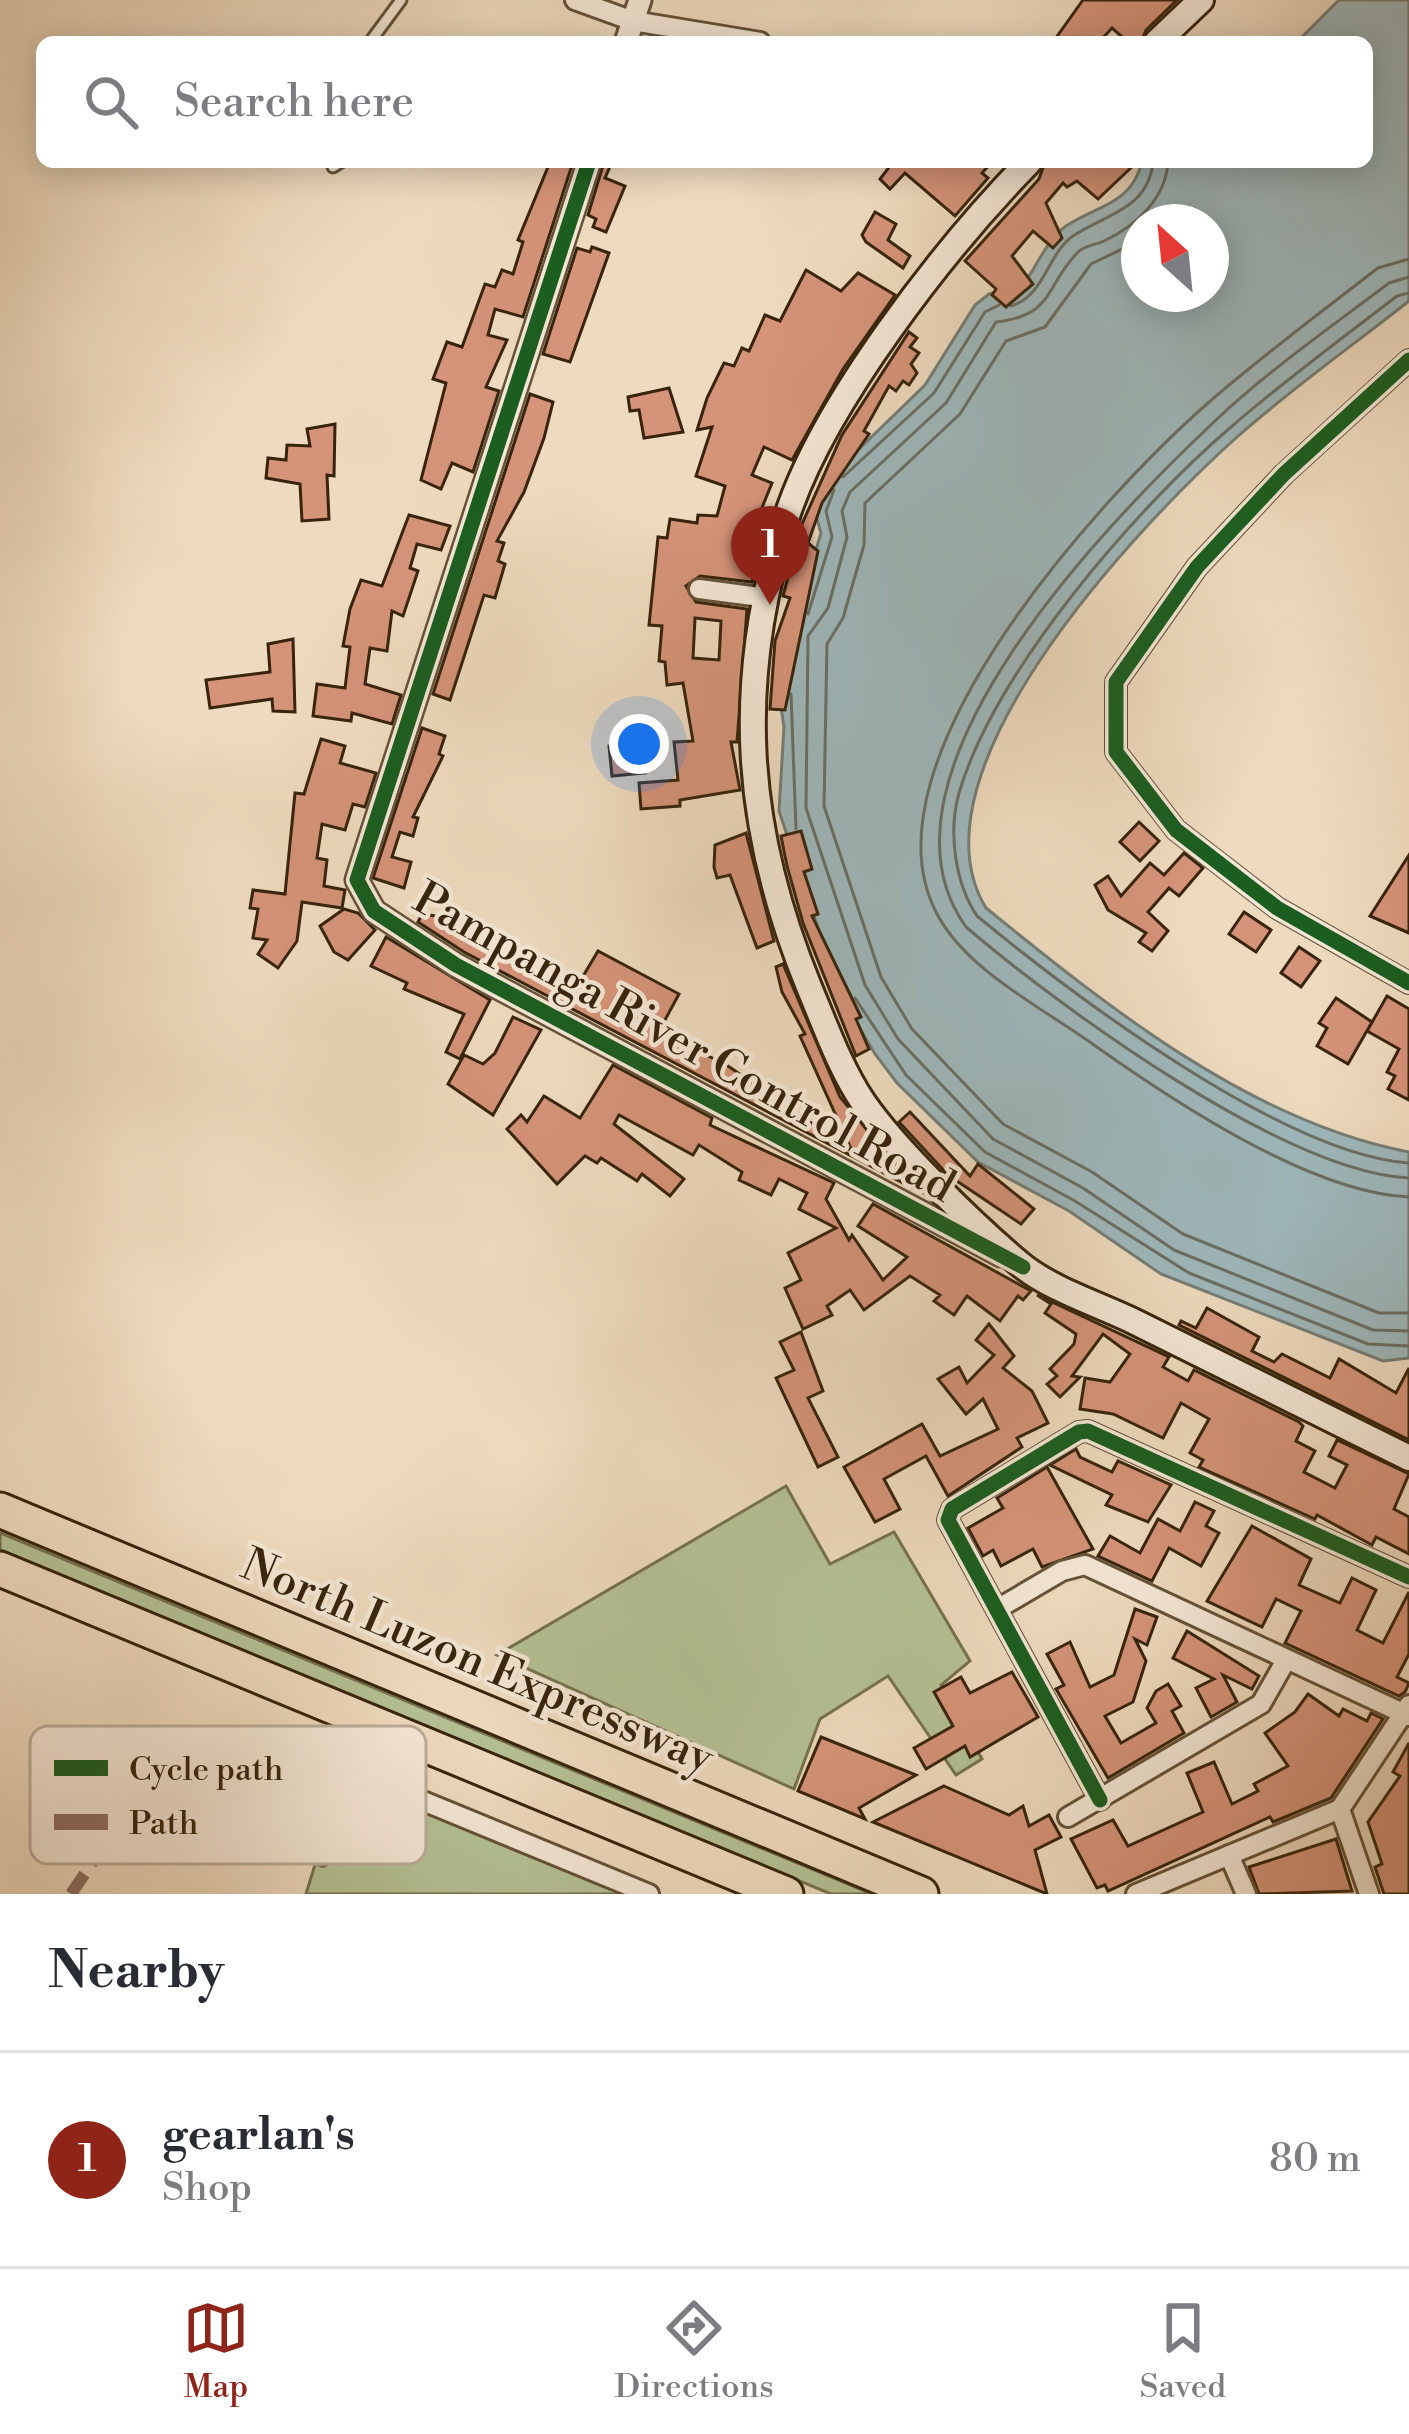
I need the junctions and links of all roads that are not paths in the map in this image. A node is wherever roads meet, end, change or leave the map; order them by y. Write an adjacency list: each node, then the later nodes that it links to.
1 (400, 0): 5 (lane)
2 (575, 0): 4 (street)
3 (1201, 0): 7 (main road)
4 (633, 21): 6 (street)
5 (374, 36)
6 (724, 36)
7 (1162, 36)
8 (587, 168): 14 (street, Pampanga River Control Road)
9 (1023, 168): 12 (main road)
10 (1409, 360): 13 (street)
11 (699, 590): 12 (street)
12 (768, 598): 14 (main road)
13 (1409, 983)
14 (1023, 1267): 15 (main road, Pampanga River Control Road)
15 (1409, 1458)
16 (0, 1510): 31 (highway, North Luzon Expressway)
17 (0, 1568): 22 (highway)
18 (1409, 1577): 19 (street)
19 (999, 1608): 20 (street); 24 (street)
20 (1286, 1660): 21 (street); 24 (street)
21 (1408, 1712): 26 (street)
22 (381, 1726)
23 (426, 1745): 30 (highway)
24 (1100, 1800): 27 (street)
25 (426, 1802): 29 (street)
26 (1340, 1809): 28 (street); 34 (street)
27 (1068, 1816)
28 (1229, 1855): 32 (street); 33 (street)
29 (650, 1894)
30 (786, 1894)
31 (922, 1894)
32 (1136, 1894)
33 (1246, 1894)
34 (1370, 1894)

